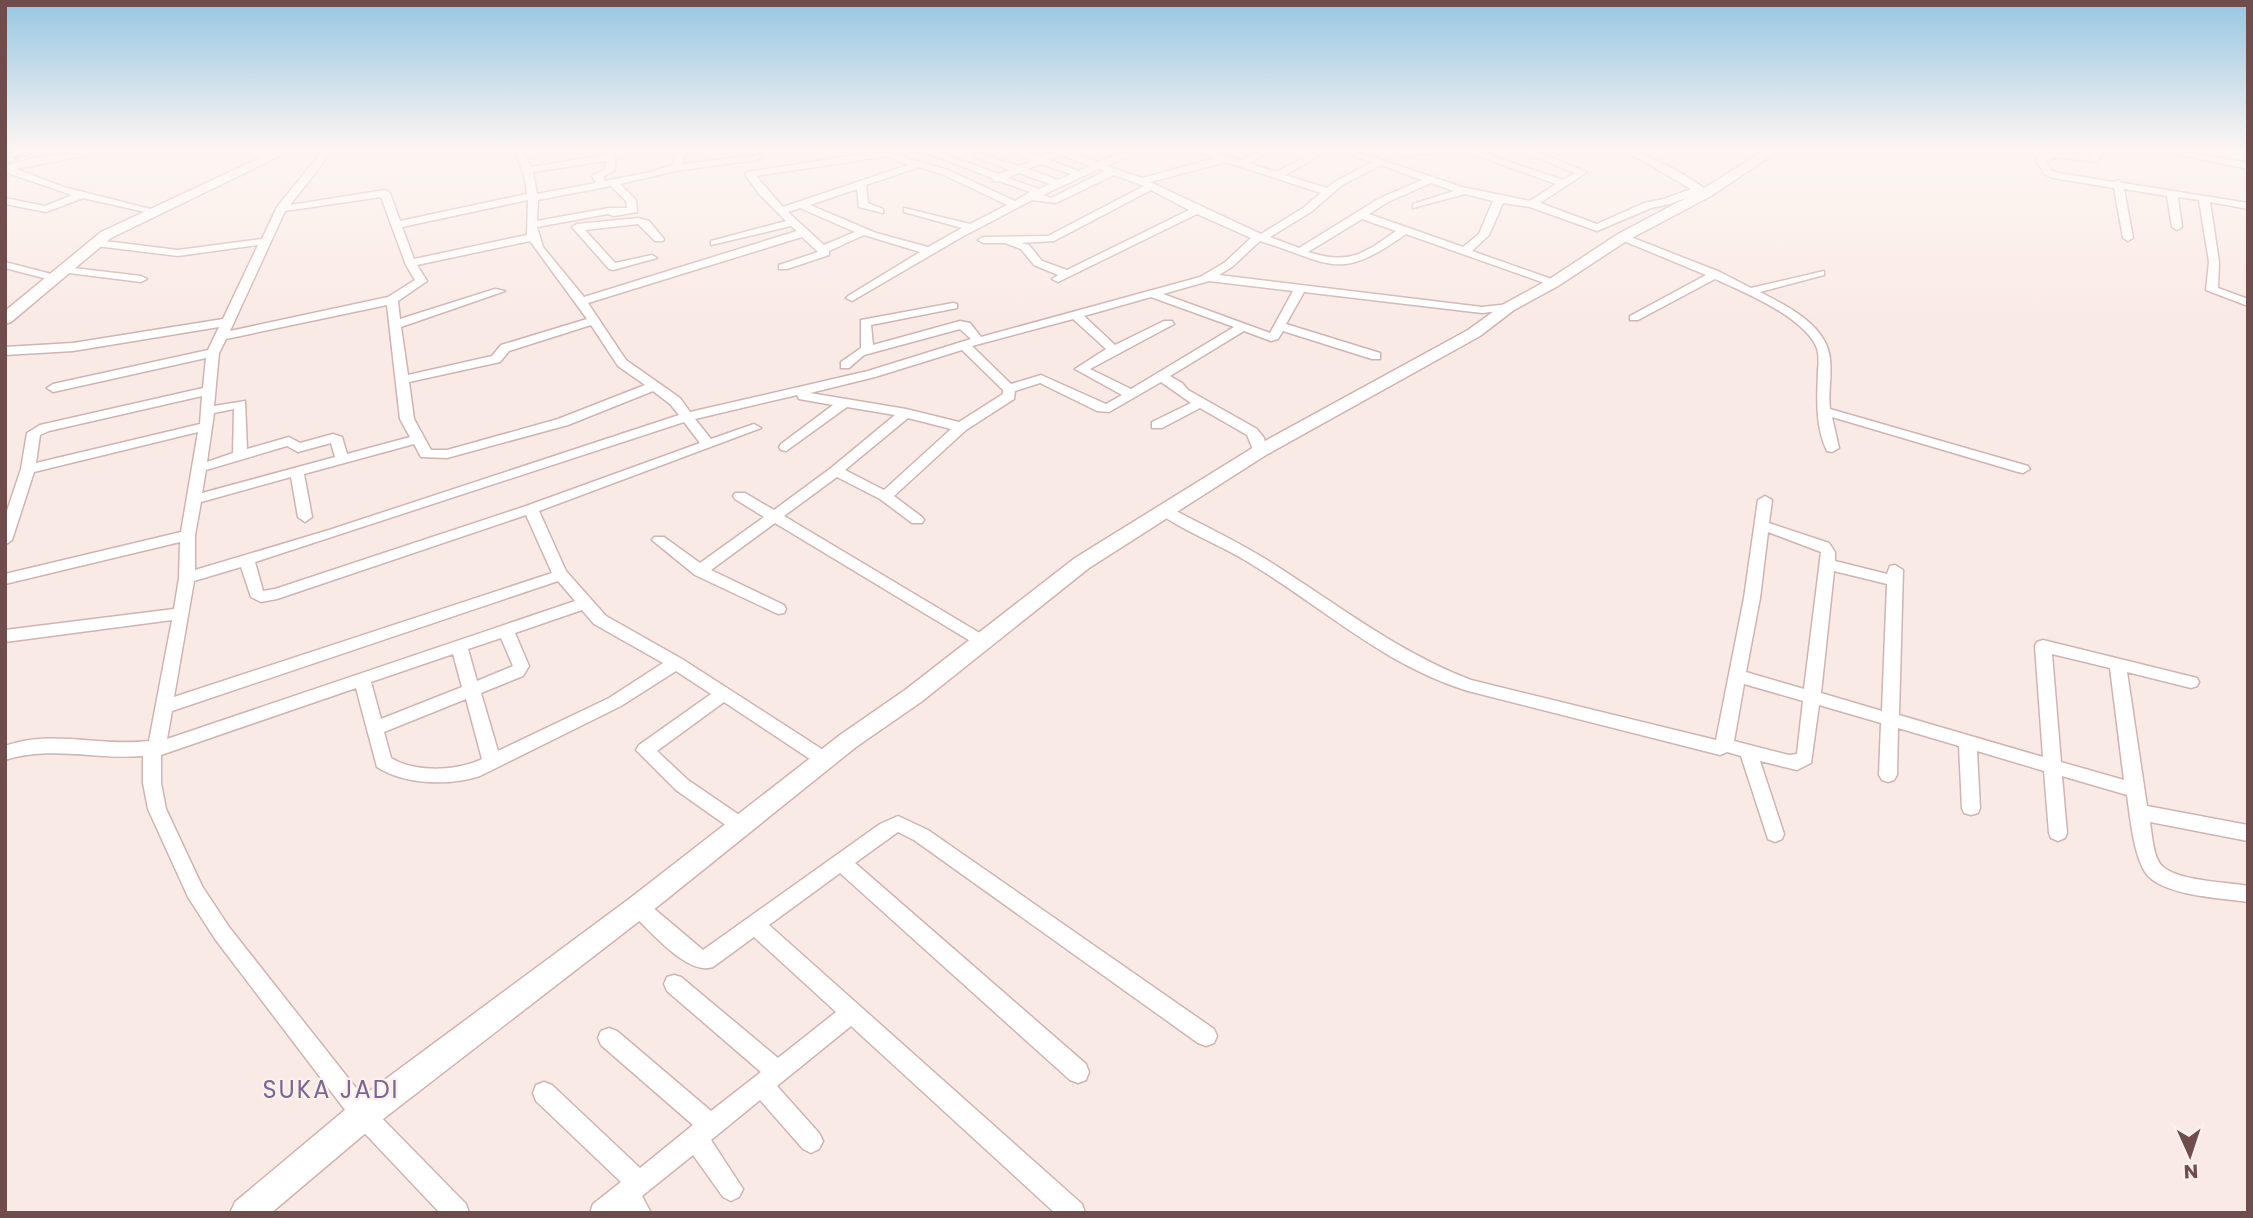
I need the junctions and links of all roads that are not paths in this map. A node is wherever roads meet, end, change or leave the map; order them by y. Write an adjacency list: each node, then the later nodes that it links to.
1 (20, 206): 2 (street); 32 (street)
2 (54, 206)
3 (125, 206): 33 (street)
4 (164, 206): 33 (street)
5 (284, 206): 27 (street)
6 (299, 206): 27 (street)
7 (390, 206): 36 (street)
8 (490, 206): 36 (street)
9 (533, 206): 41 (street)
10 (632, 206): 41 (street)
11 (776, 206): 30 (street)
12 (795, 206): 30 (street)
13 (804, 206): 43 (street)
14 (865, 206): 31 (street)
15 (1014, 206): 39 (street)
16 (1108, 206): 49 (street)
17 (1189, 206): 29 (street)
18 (1312, 206): 45 (street)
19 (1375, 206): 34 (street)
20 (1496, 206): 55 (street)
21 (1537, 206): 22 (street)
22 (1646, 206)
23 (1677, 206): 44 (street)
24 (2123, 206): 46 (street)
25 (2174, 206): 38 (street)
26 (2205, 206): 74 (street)
27 (281, 209): 50 (street)
28 (908, 210): 39 (street)
29 (1197, 210): 45 (street); 49 (street)
30 (781, 211): 35 (street)
31 (879, 211)
32 (5, 212)
33 (150, 212): 51 (street)
34 (1361, 215): 40 (street); 56 (street)
35 (795, 222): 42 (street); 52 (street)
36 (396, 225): 58 (street)
37 (577, 227): 41 (street); 47 (street); 57 (street)
38 (2177, 227)
39 (969, 228): 54 (street)
40 (1405, 230): 55 (street); 56 (street)
41 (532, 231): 58 (street); 73 (street)
42 (806, 232): 53 (street); 73 (street)
43 (863, 232): 53 (street); 54 (street)
44 (1623, 237): 63 (street); 66 (street)
45 (1260, 238): 56 (street); 64 (street)
46 (2128, 238)
47 (659, 239)
48 (983, 240): 49 (street)
49 (1001, 240)
50 (268, 241): 51 (street); 85 (street)
51 (96, 243): 62 (street)
52 (715, 243)
53 (822, 250): 60 (street)
54 (927, 250): 71 (street)
55 (1465, 251): 66 (street)
56 (1300, 252)
57 (652, 258)
58 (411, 263): 72 (street)
59 (5, 265): 62 (street)
60 (783, 267)
61 (1820, 273): 69 (street)
62 (60, 274): 65 (street); 79 (street)
63 (1716, 274): 69 (street); 78 (street)
64 (1208, 277): 67 (street); 70 (street)
65 (141, 279)
66 (1553, 283): 76 (street)
67 (1300, 289): 76 (street); 83 (street)
68 (499, 291): 82 (street)
69 (1749, 292): 104 (street)
70 (1153, 294): 77 (street); 84 (street)
71 (852, 298)
72 (391, 300): 82 (street); 85 (street)
73 (581, 302): 80 (street)
74 (2248, 303)
75 (953, 306): 88 (street)
76 (1509, 307): 115 (street)
77 (1076, 315): 86 (street); 89 (street)
78 (1634, 317)
79 (5, 319)
80 (592, 321): 95 (street); 96 (street)
81 (1168, 324): 89 (street)
82 (395, 325): 95 (street)
83 (1280, 326): 84 (street); 92 (street)
84 (1243, 327): 94 (street)
85 (224, 329): 90 (street); 91 (street)
86 (979, 342): 87 (street); 88 (street)
87 (964, 345): 98 (street); 99 (street)
88 (867, 350): 93 (street)
89 (1114, 350): 101 (street)
90 (5, 351)
91 (213, 353): 97 (street); 100 (street)
92 (1376, 356)
93 (845, 365)
94 (1160, 376): 101 (street); 103 (street)
95 (402, 380): 111 (street)
96 (655, 386): 106 (street); 111 (street)
97 (53, 388)
98 (803, 389): 102 (street); 106 (street)
99 (1009, 389): 101 (street); 109 (street)
100 (209, 391): 107 (street); 119 (street)
101 (1131, 394)
102 (844, 402): 105 (street); 113 (street)
103 (1200, 402): 108 (street); 115 (street)
104 (1824, 411): 114 (street); 120 (street)
105 (906, 413): 109 (street); 122 (street)
106 (689, 416): 112 (street); 138 (street)
107 (206, 418): 116 (street); 118 (street); 119 (street)
108 (1157, 425)
109 (961, 427): 124 (street)
110 (754, 428): 112 (street)
111 (417, 439): 117 (street)
112 (708, 445): 128 (street)
113 (786, 447)
114 (1832, 447)
115 (1260, 451): 129 (street)
116 (239, 456): 117 (street); 118 (street)
117 (342, 459): 121 (street)
118 (200, 468): 126 (street)
119 (28, 469): 125 (street)
120 (2023, 469)
121 (297, 471): 126 (street); 131 (street)
122 (836, 471): 124 (street); 130 (street)
123 (740, 496): 130 (street)
124 (885, 496): 133 (street)
125 (12, 497): 132 (street)
126 (195, 499): 135 (street)
127 (1765, 500): 134 (street)
128 (531, 509): 138 (street); 141 (street)
129 (1163, 510): 149 (street); 163 (street)
130 (775, 515): 140 (street); 149 (street)
131 (306, 517)
132 (8, 520): 136 (street)
133 (917, 520)
134 (1761, 525): 139 (street); 153 (street)
135 (188, 535): 142 (street); 143 (street)
136 (5, 540)
137 (659, 540): 140 (street)
138 (247, 561): 142 (street)
139 (1826, 564): 158 (street); 160 (street)
140 (700, 571): 145 (street)
141 (561, 575): 144 (street); 159 (street)
142 (187, 578): 146 (street)
143 (5, 579)
144 (584, 603): 147 (street); 151 (street)
145 (778, 609)
146 (179, 614): 148 (street); 159 (street)
147 (506, 630): 150 (street); 156 (street)
148 (5, 636)
149 (982, 642): 167 (street)
150 (459, 646): 154 (street); 156 (street)
151 (676, 663): 157 (street); 168 (street)
152 (2118, 663): 155 (street); 169 (street); 171 (street)
153 (1739, 676): 158 (street); 163 (street)
154 (362, 680): 161 (street); 164 (street)
155 (2191, 682)
156 (473, 691): 161 (street); 168 (street)
157 (723, 694): 167 (street); 174 (street)
158 (1813, 696): 160 (street); 165 (street)
159 (164, 707): 164 (street)
160 (1888, 717): 162 (street); 170 (street)
161 (375, 728): 168 (street)
162 (1968, 740): 169 (street); 172 (street)
163 (1724, 745): 165 (street)
164 (155, 749): 166 (street); 189 (street)
165 (1748, 751): 177 (street)
166 (5, 753)
167 (825, 761): 174 (street)
168 (492, 762)
169 (2052, 765): 171 (street); 175 (street)
170 (1888, 775)
171 (2135, 790): 173 (street)
172 (1971, 808)
173 (2139, 812): 176 (street); 179 (street)
174 (741, 826): 180 (street)
175 (2058, 833)
176 (2248, 833)
177 (1775, 834)
178 (841, 862): 181 (street); 184 (street); 186 (street)
179 (2248, 894)
180 (638, 906): 181 (street); 189 (street)
181 (755, 925): 183 (street)
182 (674, 984): 187 (street)
183 (851, 1013): 187 (street); 197 (street)
184 (1206, 1036)
185 (609, 1038): 190 (street)
186 (1079, 1072)
187 (770, 1078): 190 (street); 191 (street)
188 (544, 1093): 193 (street)
189 (363, 1115): 194 (street); 195 (street)
190 (703, 1132): 192 (street); 193 (street)
191 (811, 1141)
192 (731, 1189)
193 (635, 1196): 196 (street)
194 (246, 1213)
195 (457, 1213)
196 (602, 1213)
197 (1073, 1213)

